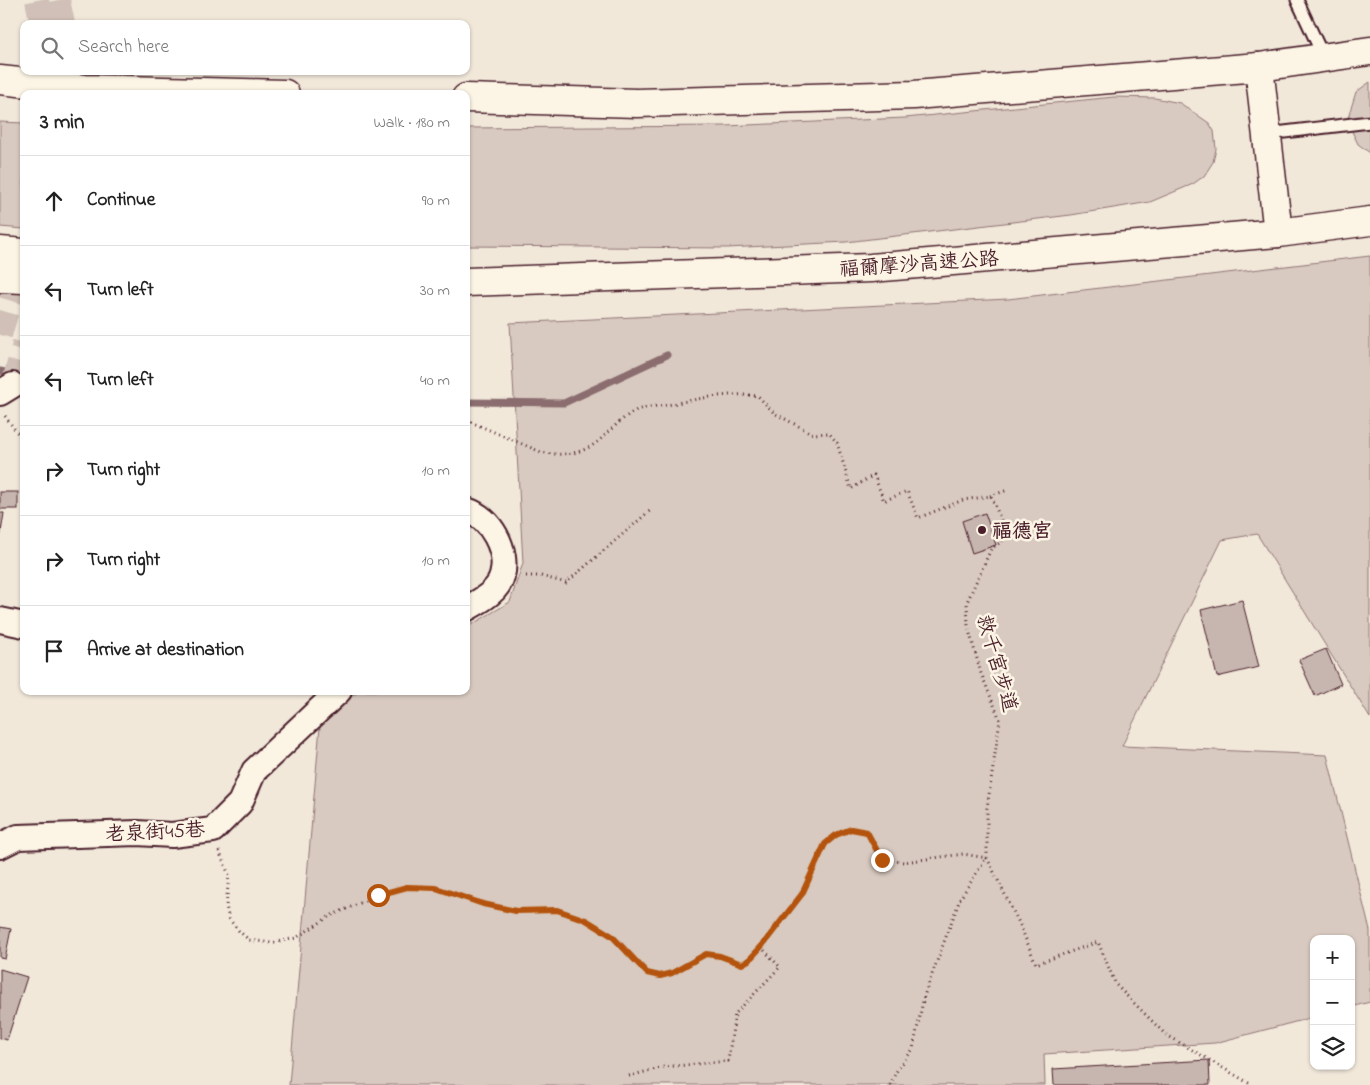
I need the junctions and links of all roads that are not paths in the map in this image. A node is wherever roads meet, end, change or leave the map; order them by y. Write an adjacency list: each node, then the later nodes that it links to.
1 (1297, 0): 3 (lane)
2 (1370, 51): 3 (highway)
3 (1324, 58): 4 (highway)
4 (1259, 67): 7 (highway); 9 (highway)
5 (0, 80): 6 (highway)
6 (125, 90)
7 (470, 98)
8 (1370, 122): 9 (lane)
9 (1266, 134): 11 (highway)
10 (1370, 221): 11 (highway, 福爾摩沙高速公路)
11 (1278, 233): 16 (highway, 福爾摩沙高速公路)
12 (0, 251): 13 (highway)
13 (20, 253)
14 (0, 278): 15 (highway)
15 (20, 279)
16 (470, 282)
17 (470, 511): 18 (street)
18 (470, 607)
19 (0, 620): 20 (street)
20 (20, 625)
21 (335, 695): 22 (street, 老泉街45巷)
22 (0, 846)

